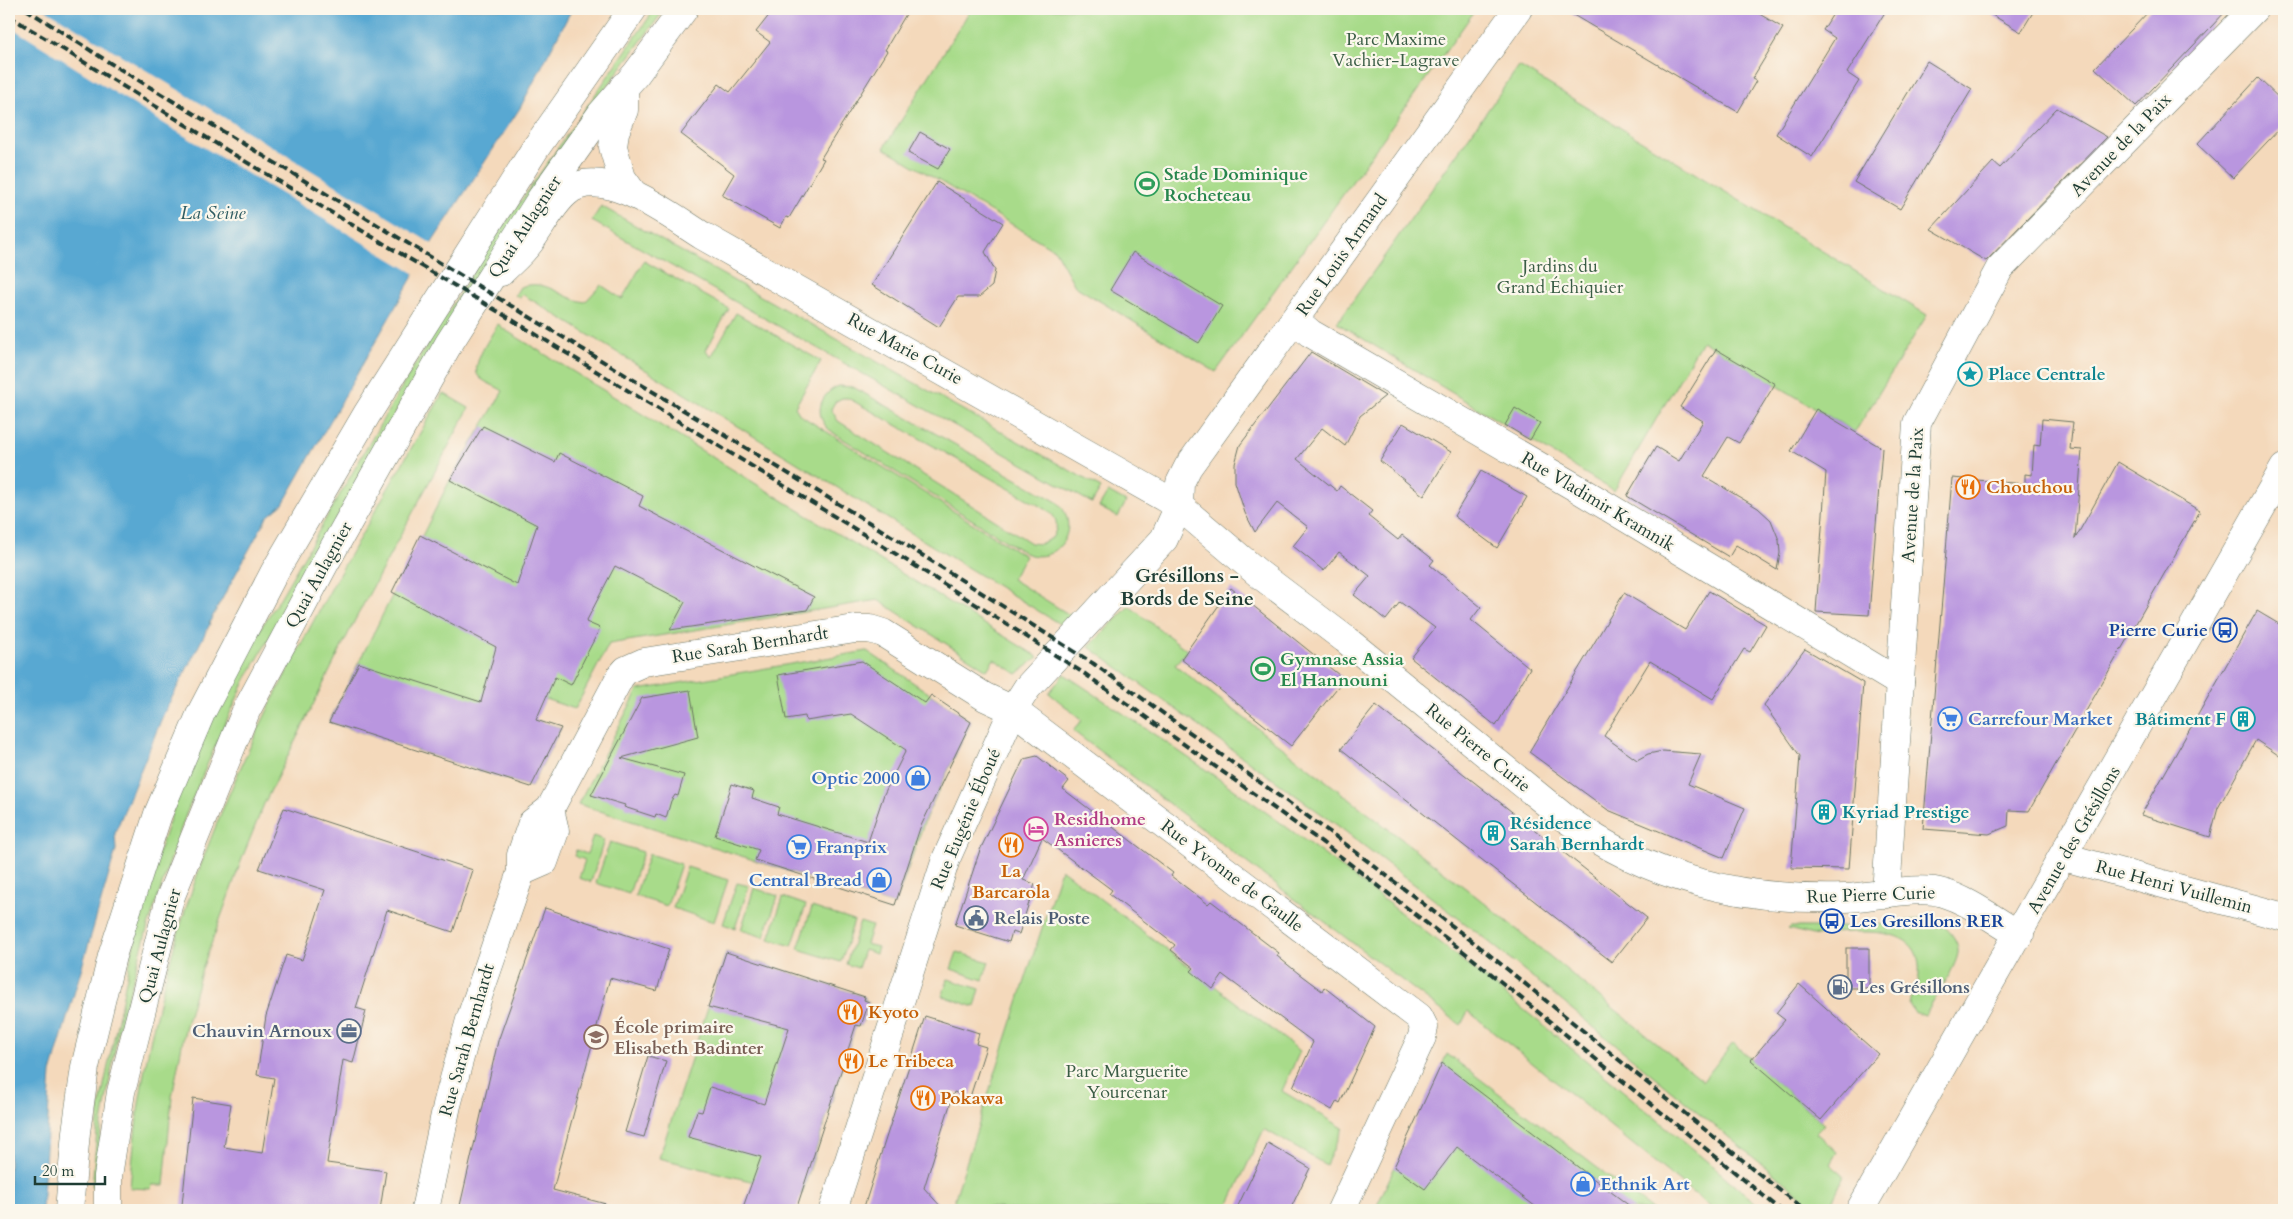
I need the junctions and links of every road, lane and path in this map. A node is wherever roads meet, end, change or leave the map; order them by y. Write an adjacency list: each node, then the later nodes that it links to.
1 (633, 9): 17 (street, Quai Aulagnier)
2 (684, 9): 5 (street, Quai Aulagnier)
3 (1518, 9): 8 (street, Rue Louis Armand)
4 (2254, 9): 11 (street, Avenue de la Paix)
5 (624, 86): 6 (street, Rue Marie Curie); 7 (street, Quai Aulagnier)
6 (632, 192): 7 (street, Rue Marie Curie); 10 (street, Rue Marie Curie)
7 (486, 287): 18 (street, Quai Aulagnier)
8 (1296, 320): 10 (street, Rue Louis Armand); 11 (street, Rue Vladimir Kramnik)
9 (2284, 468): 13 (street, Avenue des Grésillons)
10 (1179, 506): 12 (street, Rue Eugénie Éboué); 14 (street, Rue Pierre Curie)
11 (1900, 683): 14 (street, Avenue de la Paix)
12 (1013, 710): 19 (street, Rue Sarah Bernhardt); 20 (street, Rue Eugénie Éboué); 21 (street, Rue Yvonne de Gaulle)
13 (2064, 857): 15 (street, Rue Henri Vuillemin); 16 (street, Avenue des Grésillons)
14 (1886, 894): 16 (street, Rue Pierre Curie)
15 (2284, 917)
16 (2020, 935): 22 (street, Avenue des Grésillons)
17 (68, 1210)
18 (108, 1210)
19 (425, 1210)
20 (833, 1210)
21 (1341, 1210)
22 (1860, 1210)

